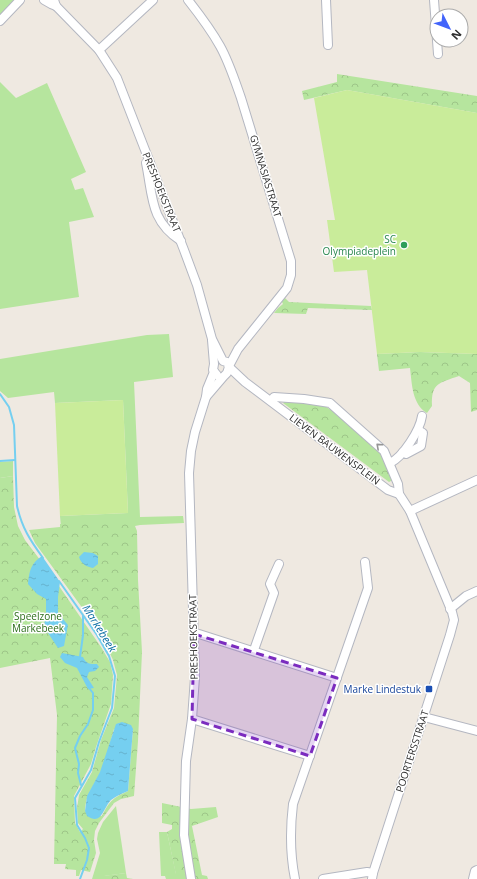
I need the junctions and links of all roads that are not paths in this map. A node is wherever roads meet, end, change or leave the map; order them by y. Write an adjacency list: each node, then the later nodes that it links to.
1 (20, 0): 8 (street)
2 (44, 0): 7 (street, PRESHOEKSTRAAT)
3 (153, 0): 10 (street)
4 (188, 0): 15 (street, GYMNASIASTRAAT)
5 (326, 0): 9 (street)
6 (434, 0): 11 (street)
7 (55, 3): 10 (street, PRESHOEKSTRAAT)
8 (0, 21)
9 (328, 45)
10 (99, 50): 12 (street, PRESHOEKSTRAAT)
11 (438, 54)
12 (142, 143): 13 (street, PRESHOEKSTRAAT); 13 (street, PRESHOEKSTRAAT)
13 (181, 242): 14 (street, PRESHOEKSTRAAT)
14 (212, 339): 15 (street, PRESHOEKSTRAAT); 16 (street, PRESHOEKSTRAAT)
15 (226, 364): 16 (street); 17 (street); 18 (street, LIEVEN BAUWENSPLEIN)
16 (214, 368): 17 (street); 19 (street, PRESHOEKSTRAAT)
17 (224, 376): 18 (street, LIEVEN BAUWENSPLEIN); 19 (street, PRESHOEKSTRAAT)
18 (244, 382): 20 (street, LIEVEN BAUWENSPLEIN)
19 (206, 397): 30 (street, PRESHOEKSTRAAT)
20 (271, 401): 22 (street, LIEVEN BAUWENSPLEIN, one-way to 20); 24 (street, LIEVEN BAUWENSPLEIN)
21 (422, 416): 22 (street)
22 (390, 463): 24 (street, LIEVEN BAUWENSPLEIN)
23 (477, 480): 25 (street)
24 (399, 494): 25 (street, LIEVEN BAUWENSPLEIN)
25 (410, 511): 29 (street, POORTERSSTRAAT)
26 (365, 562): 32 (street)
27 (278, 564): 31 (street)
28 (477, 591): 29 (street)
29 (450, 609): 33 (street, POORTERSSTRAAT)
30 (194, 634): 31 (street); 34 (street, PRESHOEKSTRAAT)
31 (254, 650): 32 (street)
32 (337, 678): 36 (street)
33 (424, 717): 35 (street); 37 (street, POORTERSSTRAAT)
34 (192, 719): 36 (street); 38 (street, PRESHOEKSTRAAT)
35 (477, 731)
36 (310, 756): 39 (street)
37 (372, 876): 40 (street)
38 (191, 879)
39 (295, 879)
40 (324, 879)

